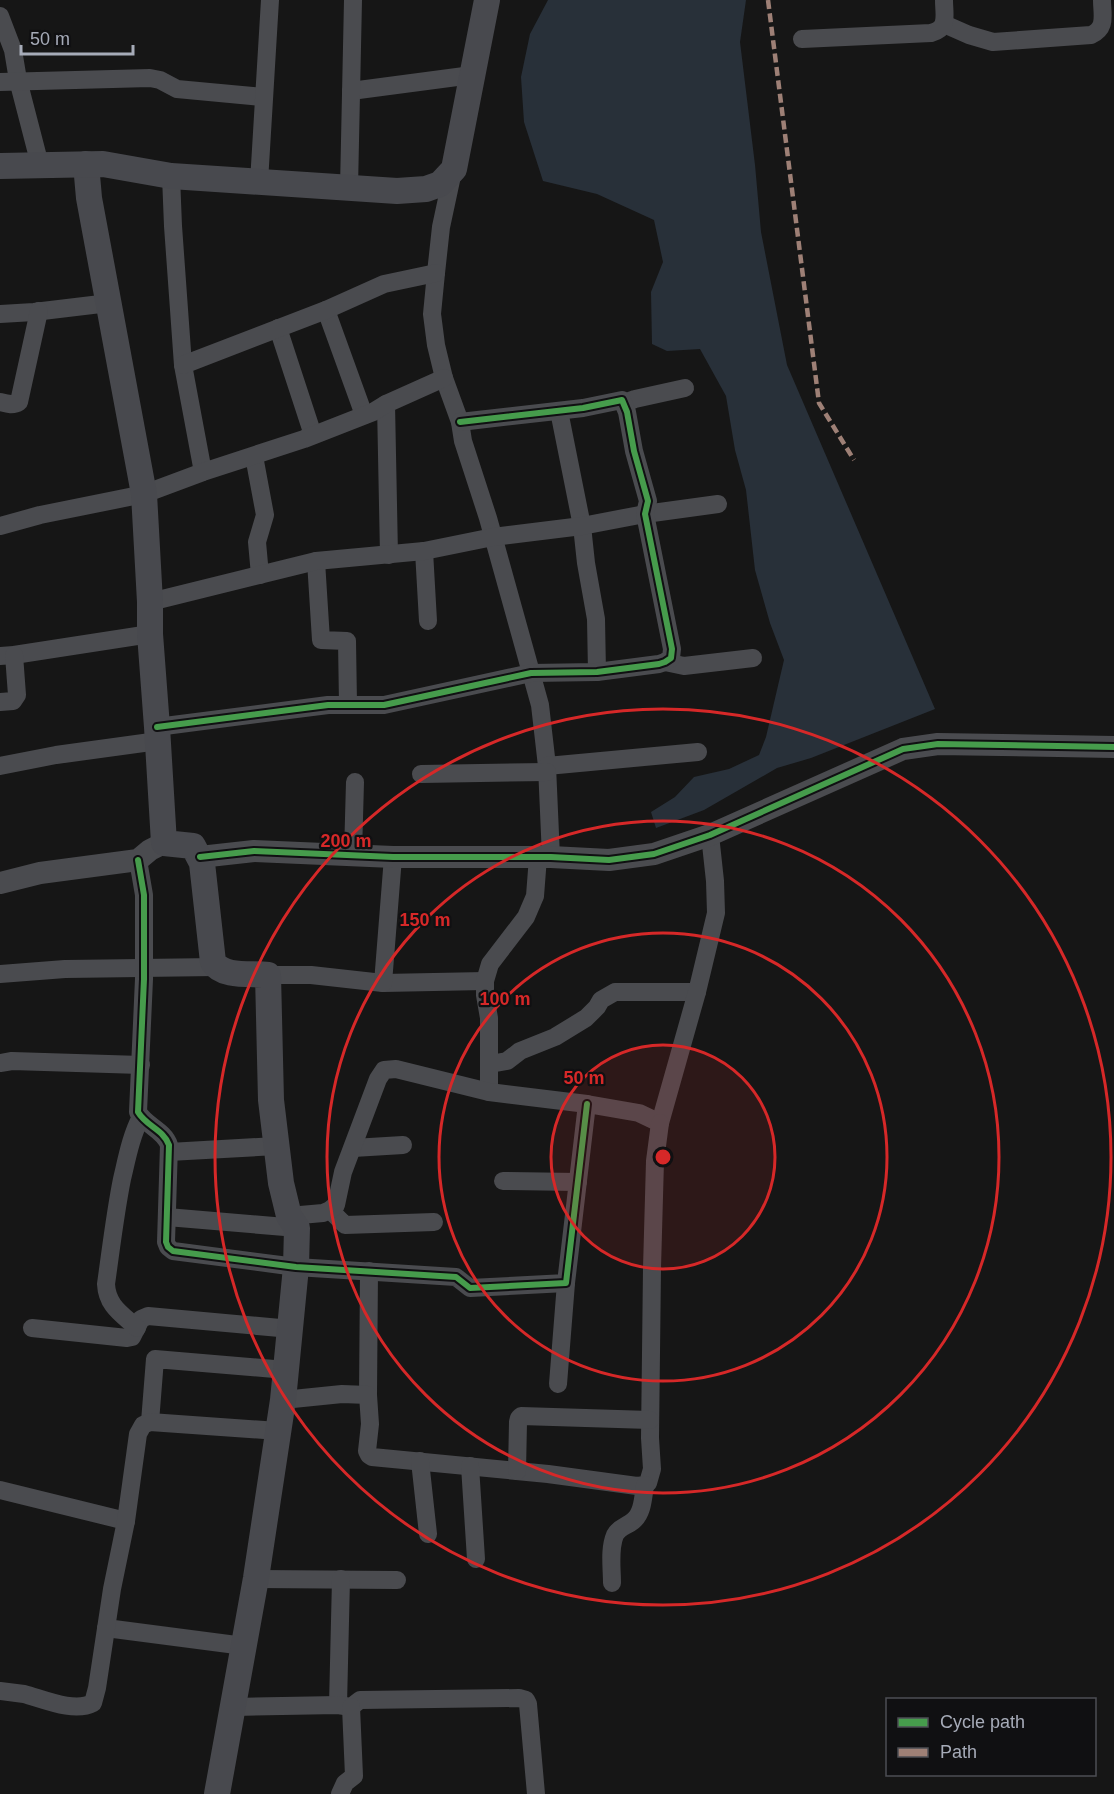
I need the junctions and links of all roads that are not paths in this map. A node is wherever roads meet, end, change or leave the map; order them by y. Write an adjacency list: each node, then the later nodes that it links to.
1 (270, 0): 12 (street)
2 (353, 0): 11 (street)
3 (487, 0): 9 (main road)
4 (944, 0): 7 (street)
5 (1102, 0): 7 (street)
6 (0, 16): 10 (street)
7 (944, 24): 8 (street)
8 (802, 39)
9 (472, 75): 11 (street); 16 (main road)
10 (9, 81): 12 (street); 14 (street)
11 (351, 91): 19 (street)
12 (263, 97): 18 (street)
13 (86, 164): 14 (main road); 17 (main road); 21 (main road)
14 (40, 165): 15 (main road)
15 (0, 166)
16 (454, 169): 19 (main road); 20 (street)
17 (171, 176): 18 (main road); 26 (street)
18 (259, 182): 19 (main road)
19 (349, 188)
20 (436, 273): 22 (street); 27 (street)
21 (109, 303): 23 (street); 38 (main road)
22 (326, 310): 25 (street); 33 (street)
23 (39, 312): 24 (street); 29 (street)
24 (0, 314)
25 (278, 328): 26 (street); 35 (street)
26 (183, 365): 37 (street)
27 (444, 378): 30 (street); 34 (street)
28 (685, 388): 31 (street)
29 (0, 402)
30 (386, 404): 33 (street); 45 (street)
31 (624, 404): 32 (street); 40 (street)
32 (559, 411): 34 (street); 42 (street)
33 (364, 415): 35 (street)
34 (460, 422): 43 (street)
35 (313, 435): 36 (street)
36 (254, 456): 37 (street); 47 (street)
37 (203, 472): 38 (street)
38 (144, 494): 41 (street); 48 (main road)
39 (718, 504): 40 (street)
40 (645, 514): 42 (street); 53 (street)
41 (0, 526)
42 (582, 526): 43 (street); 54 (street)
43 (493, 537): 44 (street); 55 (street)
44 (424, 551): 45 (street); 49 (street)
45 (388, 555): 46 (street)
46 (315, 561): 47 (street); 57 (street)
47 (261, 575): 48 (street)
48 (150, 602): 50 (main road)
49 (428, 621)
50 (150, 634): 51 (street); 58 (main road)
51 (7, 655): 56 (street)
52 (753, 658): 53 (street)
53 (665, 662): 54 (street)
54 (597, 672): 55 (street)
55 (531, 673): 57 (street); 62 (street)
56 (0, 702)
57 (348, 704): 58 (street)
58 (158, 734): 61 (street); 66 (main road)
59 (1114, 747): 65 (street)
60 (698, 752): 62 (street)
61 (0, 766)
62 (547, 769): 63 (street); 70 (street)
63 (421, 774)
64 (355, 782): 67 (street)
65 (710, 835): 70 (street); 79 (street)
66 (164, 843): 68 (main road); 71 (street)
67 (353, 854): 68 (street); 69 (street)
68 (200, 857): 74 (main road)
69 (393, 857): 70 (street); 78 (street)
70 (544, 857): 77 (street)
71 (138, 860): 72 (street); 73 (street)
72 (0, 883)
73 (143, 967): 74 (street); 75 (street); 81 (street)
74 (216, 967): 76 (main road)
75 (0, 974)
76 (268, 975): 78 (street); 88 (main road)
77 (485, 981): 78 (street); 82 (street)
78 (383, 983)
79 (697, 992): 82 (street); 86 (street)
80 (0, 1063): 81 (street)
81 (141, 1065): 85 (street)
82 (490, 1065): 83 (street)
83 (489, 1092): 84 (street); 89 (street)
84 (587, 1104): 86 (street); 92 (street)
85 (141, 1117): 90 (street); 101 (street)
86 (660, 1123): 107 (street)
87 (403, 1145): 89 (street)
88 (276, 1146): 90 (street); 95 (main road)
89 (353, 1148): 93 (street)
90 (169, 1152): 94 (street)
91 (503, 1181): 92 (street)
92 (578, 1182): 99 (street)
93 (330, 1210): 95 (street); 96 (street)
94 (167, 1217): 95 (street); 97 (street)
95 (293, 1222): 97 (main road)
96 (434, 1222)
97 (296, 1267): 98 (street); 102 (main road)
98 (369, 1271): 99 (street); 105 (street)
99 (566, 1283): 104 (street)
100 (32, 1328): 101 (street)
101 (137, 1328): 102 (street)
102 (291, 1329): 103 (main road)
103 (286, 1370): 106 (main road); 108 (street)
104 (558, 1384)
105 (368, 1395): 106 (street); 110 (street)
106 (283, 1400): 109 (main road)
107 (650, 1420): 112 (street); 113 (street)
108 (150, 1422): 109 (street); 115 (street)
109 (278, 1431): 118 (main road)
110 (420, 1461): 111 (street); 116 (street)
111 (470, 1466): 112 (street); 117 (street)
112 (517, 1471): 113 (street)
113 (645, 1485): 121 (street)
114 (0, 1491): 115 (street)
115 (126, 1521): 122 (street)
116 (428, 1534)
117 (476, 1559)
118 (256, 1579): 119 (street); 123 (main road)
119 (340, 1579): 120 (street); 125 (street)
120 (397, 1580)
121 (612, 1583)
122 (106, 1628): 123 (street); 124 (street)
123 (244, 1646): 126 (main road)
124 (0, 1691)
125 (344, 1706): 126 (street); 128 (street); 129 (street)
126 (234, 1707): 127 (main road)
127 (217, 1794)
128 (340, 1794)
129 (536, 1794)

